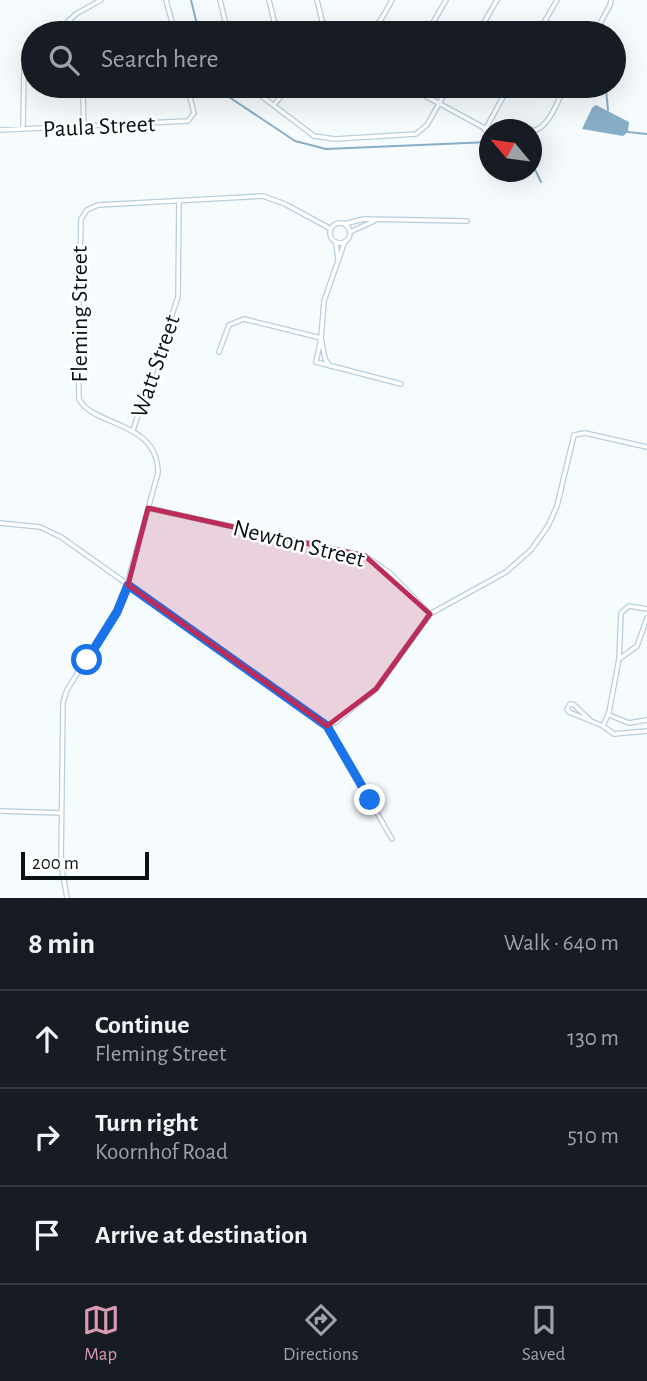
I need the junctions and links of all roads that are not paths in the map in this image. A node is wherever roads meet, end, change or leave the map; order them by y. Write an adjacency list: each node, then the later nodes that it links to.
1 (101, 0): 11 (street)
2 (166, 0): 12 (street)
3 (220, 0): 13 (street)
4 (269, 0): 14 (street)
5 (317, 0): 15 (street)
6 (392, 0): 16 (street)
7 (446, 0): 17 (street)
8 (497, 0): 18 (street)
9 (557, 0): 19 (street)
10 (611, 0): 20 (street)
11 (69, 21)
12 (171, 21)
13 (225, 21)
14 (274, 21)
15 (323, 21)
16 (380, 21)
17 (434, 21)
18 (485, 21)
19 (545, 21)
20 (601, 21)
21 (24, 98): 36 (street)
22 (83, 98): 33 (street)
23 (190, 98): 33 (street, Paula Street)
24 (264, 98): 31 (street)
25 (280, 98): 31 (street)
26 (428, 98): 30 (street)
27 (442, 98): 30 (street)
28 (503, 98): 32 (street)
29 (559, 98): 35 (street)
30 (439, 104): 31 (street); 34 (street)
31 (274, 105)
32 (492, 119)
33 (84, 126): 36 (street, Paula Street)
34 (479, 126)
35 (542, 126)
36 (23, 129): 37 (street, Paula Street)
37 (0, 130)
38 (179, 201): 42 (street, Fleming Street); 51 (street, Watt Street); 51 (street, Fleming Street)
39 (376, 220): 40 (street); 41 (street); 43 (street)
40 (467, 221)
41 (344, 224): 42 (street); 43 (street)
42 (331, 229): 45 (street)
43 (349, 232): 44 (street)
44 (345, 241): 45 (street); 46 (street)
45 (336, 242): 46 (street)
46 (338, 261): 47 (street)
47 (321, 338): 48 (street); 49 (street); 49 (street)
48 (219, 352)
49 (331, 367): 50 (street)
50 (401, 384)
51 (133, 430): 53 (street, Fleming Street)
52 (647, 447): 57 (street)
53 (148, 508): 55 (street, Fleming Street); 57 (street, Newton Street)
54 (0, 523): 55 (street)
55 (128, 585): 65 (street); 69 (street, Fleming Street)
56 (647, 609): 59 (street)
57 (430, 614): 65 (street)
58 (647, 618): 60 (street)
59 (620, 645): 60 (street); 61 (street)
60 (630, 652): 61 (street)
61 (618, 659): 62 (street)
62 (608, 715): 64 (street); 66 (street)
63 (590, 720): 63 (street); 66 (street)
64 (647, 720)
65 (327, 726): 70 (street)
66 (603, 726): 67 (street)
67 (647, 731)
68 (0, 811): 69 (street)
69 (61, 813): 71 (street, Fleming Street)
70 (392, 839)
71 (66, 898)

